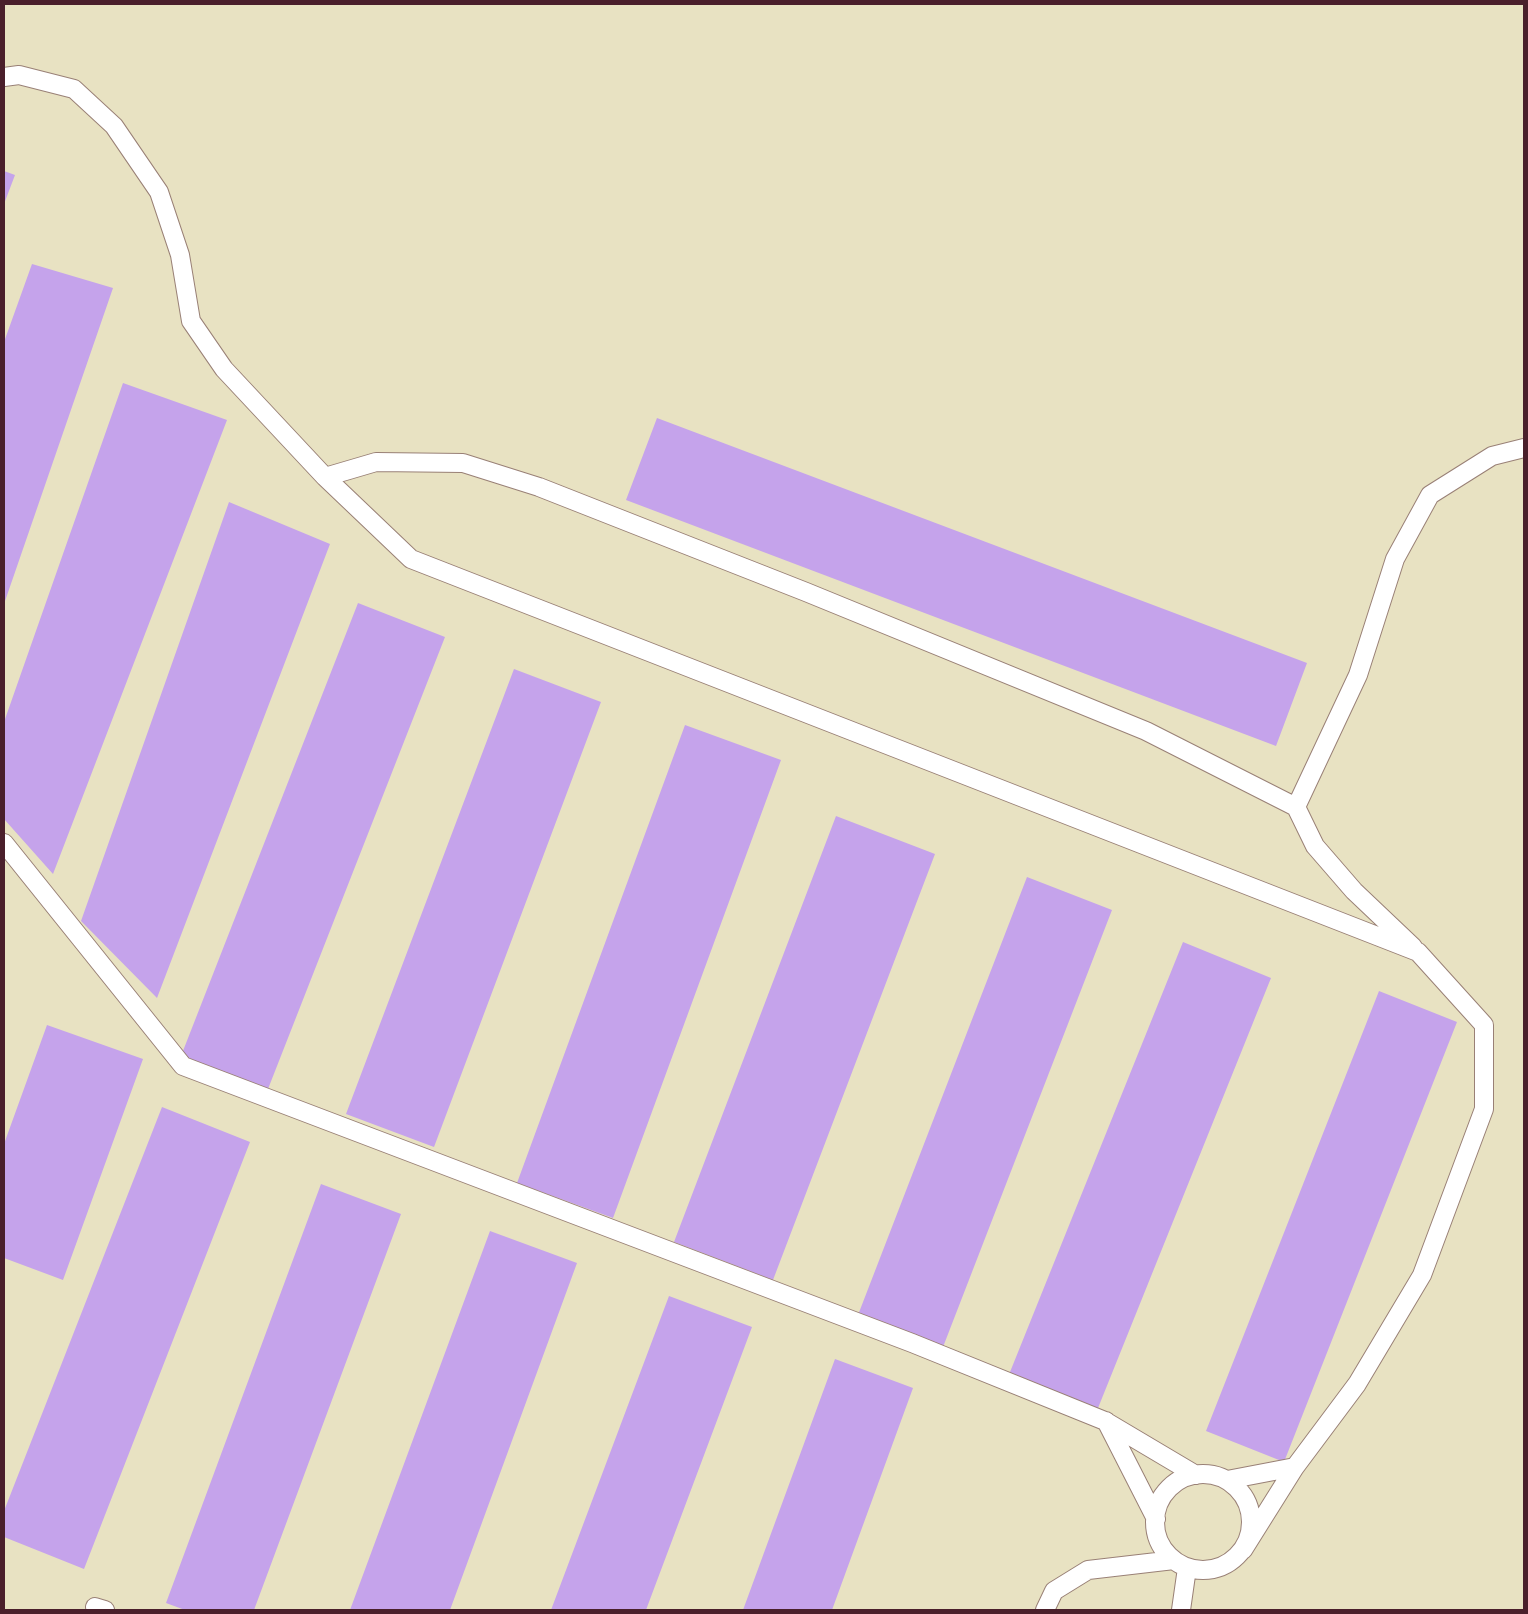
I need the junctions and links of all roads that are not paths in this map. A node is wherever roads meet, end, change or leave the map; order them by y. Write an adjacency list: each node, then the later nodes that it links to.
1 (4, 77): 3 (lane)
2 (1524, 448): 4 (lane)
3 (325, 477): 4 (lane); 6 (lane)
4 (1296, 806): 6 (lane)
5 (4, 843): 7 (lane)
6 (1418, 952): 8 (lane)
7 (1105, 1421): 9 (lane); 11 (lane)
8 (1295, 1467): 10 (lane); 12 (lane)
9 (1196, 1475): 10 (lane); 11 (lane)
10 (1228, 1480): 12 (lane)
11 (1156, 1518): 13 (lane)
12 (1243, 1550): 13 (lane)
13 (1180, 1564): 14 (lane); 15 (lane)
14 (1045, 1610)
15 (1182, 1610)

